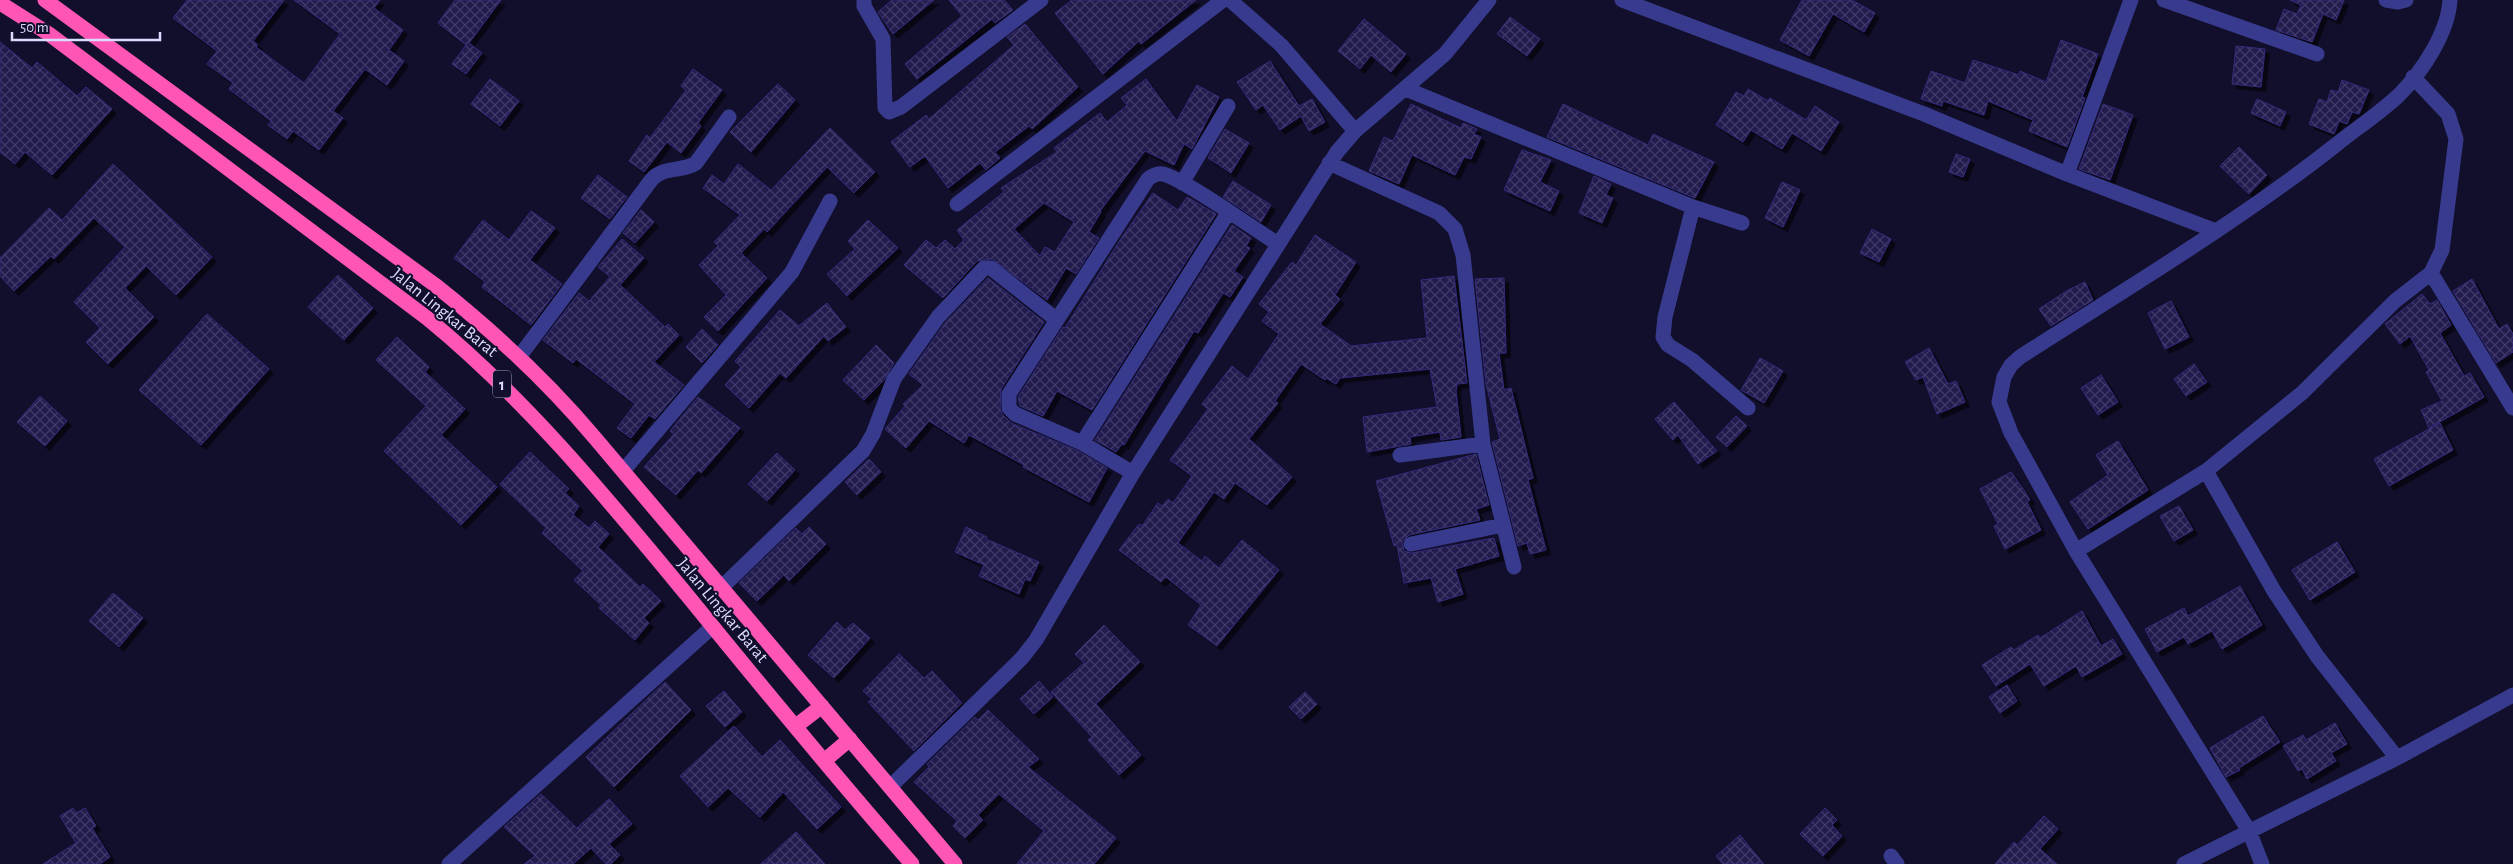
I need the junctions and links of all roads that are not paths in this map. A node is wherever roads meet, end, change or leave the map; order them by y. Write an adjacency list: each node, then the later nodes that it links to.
1 (45, 0): 30 (highway, Jalan Lingkar Barat / 1)
2 (864, 0): 3 (street)
3 (1041, 0)
4 (1223, 0): 22 (street)
5 (1230, 0): 17 (street)
6 (1489, 0): 14 (street)
7 (1622, 0): 19 (street)
8 (2131, 0): 19 (street)
9 (2164, 0): 12 (street)
10 (2450, 0): 13 (street)
11 (0, 2): 44 (highway, Jalan Lingkar Barat / 1)
12 (2317, 54)
13 (2414, 77): 26 (street); 28 (street)
14 (1406, 89): 17 (street); 23 (street)
15 (1228, 106): 20 (street)
16 (729, 118): 30 (street)
17 (1356, 131): 18 (street)
18 (1329, 163): 27 (street); 34 (street)
19 (2067, 174): 26 (street)
20 (1182, 183): 24 (street); 29 (street)
21 (830, 201): 37 (street)
22 (957, 204)
23 (1693, 207): 25 (street); 31 (street)
24 (1228, 213): 27 (street); 33 (street)
25 (1742, 223)
26 (2216, 231): 41 (street)
27 (1278, 244): 38 (street)
28 (2431, 273): 32 (street); 36 (street)
29 (1057, 320): 33 (street); 43 (street)
30 (519, 357): 37 (highway, Jalan Lingkar Barat / 1)
31 (1748, 408)
32 (2513, 408)
33 (1082, 443): 38 (street)
34 (1483, 444): 35 (street); 39 (street)
35 (1400, 455)
36 (2206, 471): 41 (street); 49 (street)
37 (623, 472): 43 (highway, Jalan Lingkar Barat / 1)
38 (1133, 473): 51 (street)
39 (1503, 525): 40 (street); 42 (street)
40 (1411, 544)
41 (2076, 551): 52 (street)
42 (1514, 567)
43 (722, 587): 46 (highway, Jalan Lingkar Barat / 1)
44 (712, 627): 47 (highway, Jalan Lingkar Barat / 1); 53 (street)
45 (2513, 695): 49 (street)
46 (822, 706): 47 (highway); 48 (highway, Jalan Lingkar Barat / 1)
47 (796, 726): 50 (highway, Jalan Lingkar Barat / 1)
48 (850, 739): 50 (highway); 51 (highway, Jalan Lingkar Barat / 1)
49 (2397, 758): 52 (street)
50 (824, 761): 54 (highway, Jalan Lingkar Barat / 1)
51 (890, 787): 55 (highway, Jalan Lingkar Barat / 1)
52 (2249, 831): 56 (street); 57 (street)
53 (449, 864)
54 (912, 864)
55 (955, 864)
56 (2184, 864)
57 (2262, 864)

